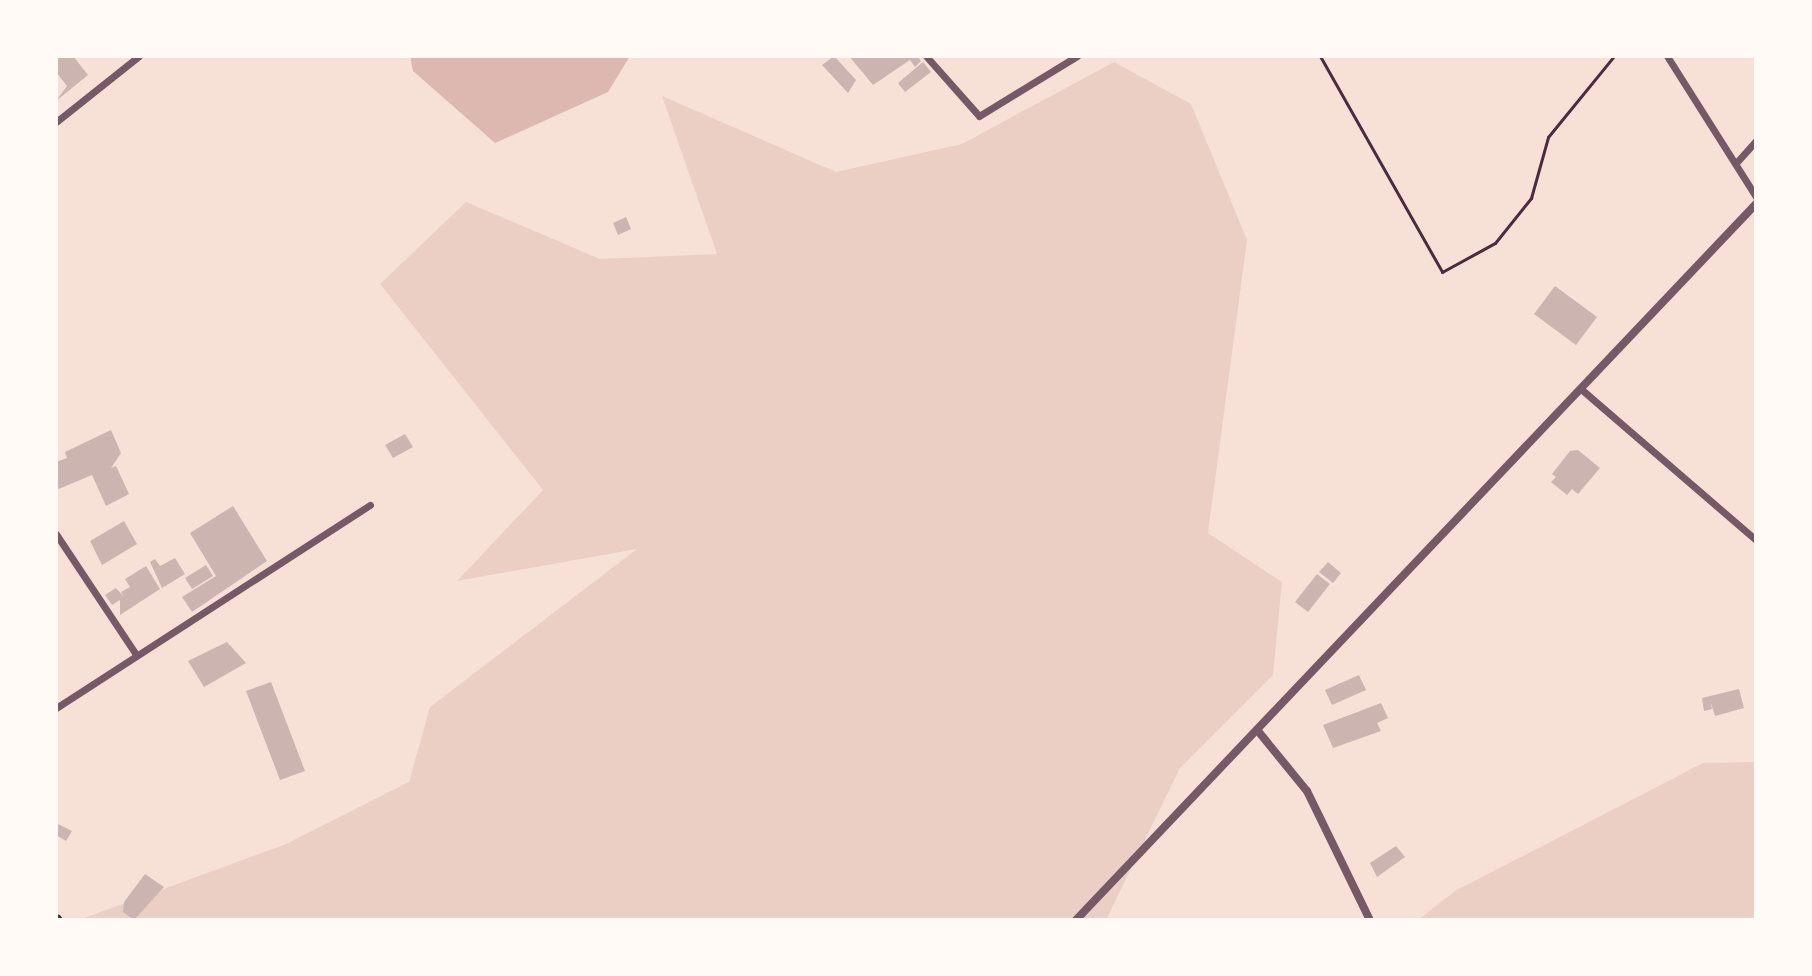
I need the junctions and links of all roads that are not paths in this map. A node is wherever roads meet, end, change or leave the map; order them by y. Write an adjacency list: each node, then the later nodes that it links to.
1 (139, 56): 5 (street)
2 (926, 56): 3 (street)
3 (1077, 56)
4 (1667, 56): 7 (street)
5 (56, 122)
6 (1756, 141): 7 (street)
7 (1736, 163): 8 (street)
8 (1756, 197)
9 (1756, 204): 10 (street)
10 (1581, 389): 13 (street); 16 (street)
11 (370, 505): 14 (street)
12 (56, 534): 14 (street)
13 (1756, 540)
14 (135, 653): 15 (street)
15 (56, 708)
16 (1258, 731): 17 (street); 18 (street)
17 (1076, 920)
18 (1370, 920)

